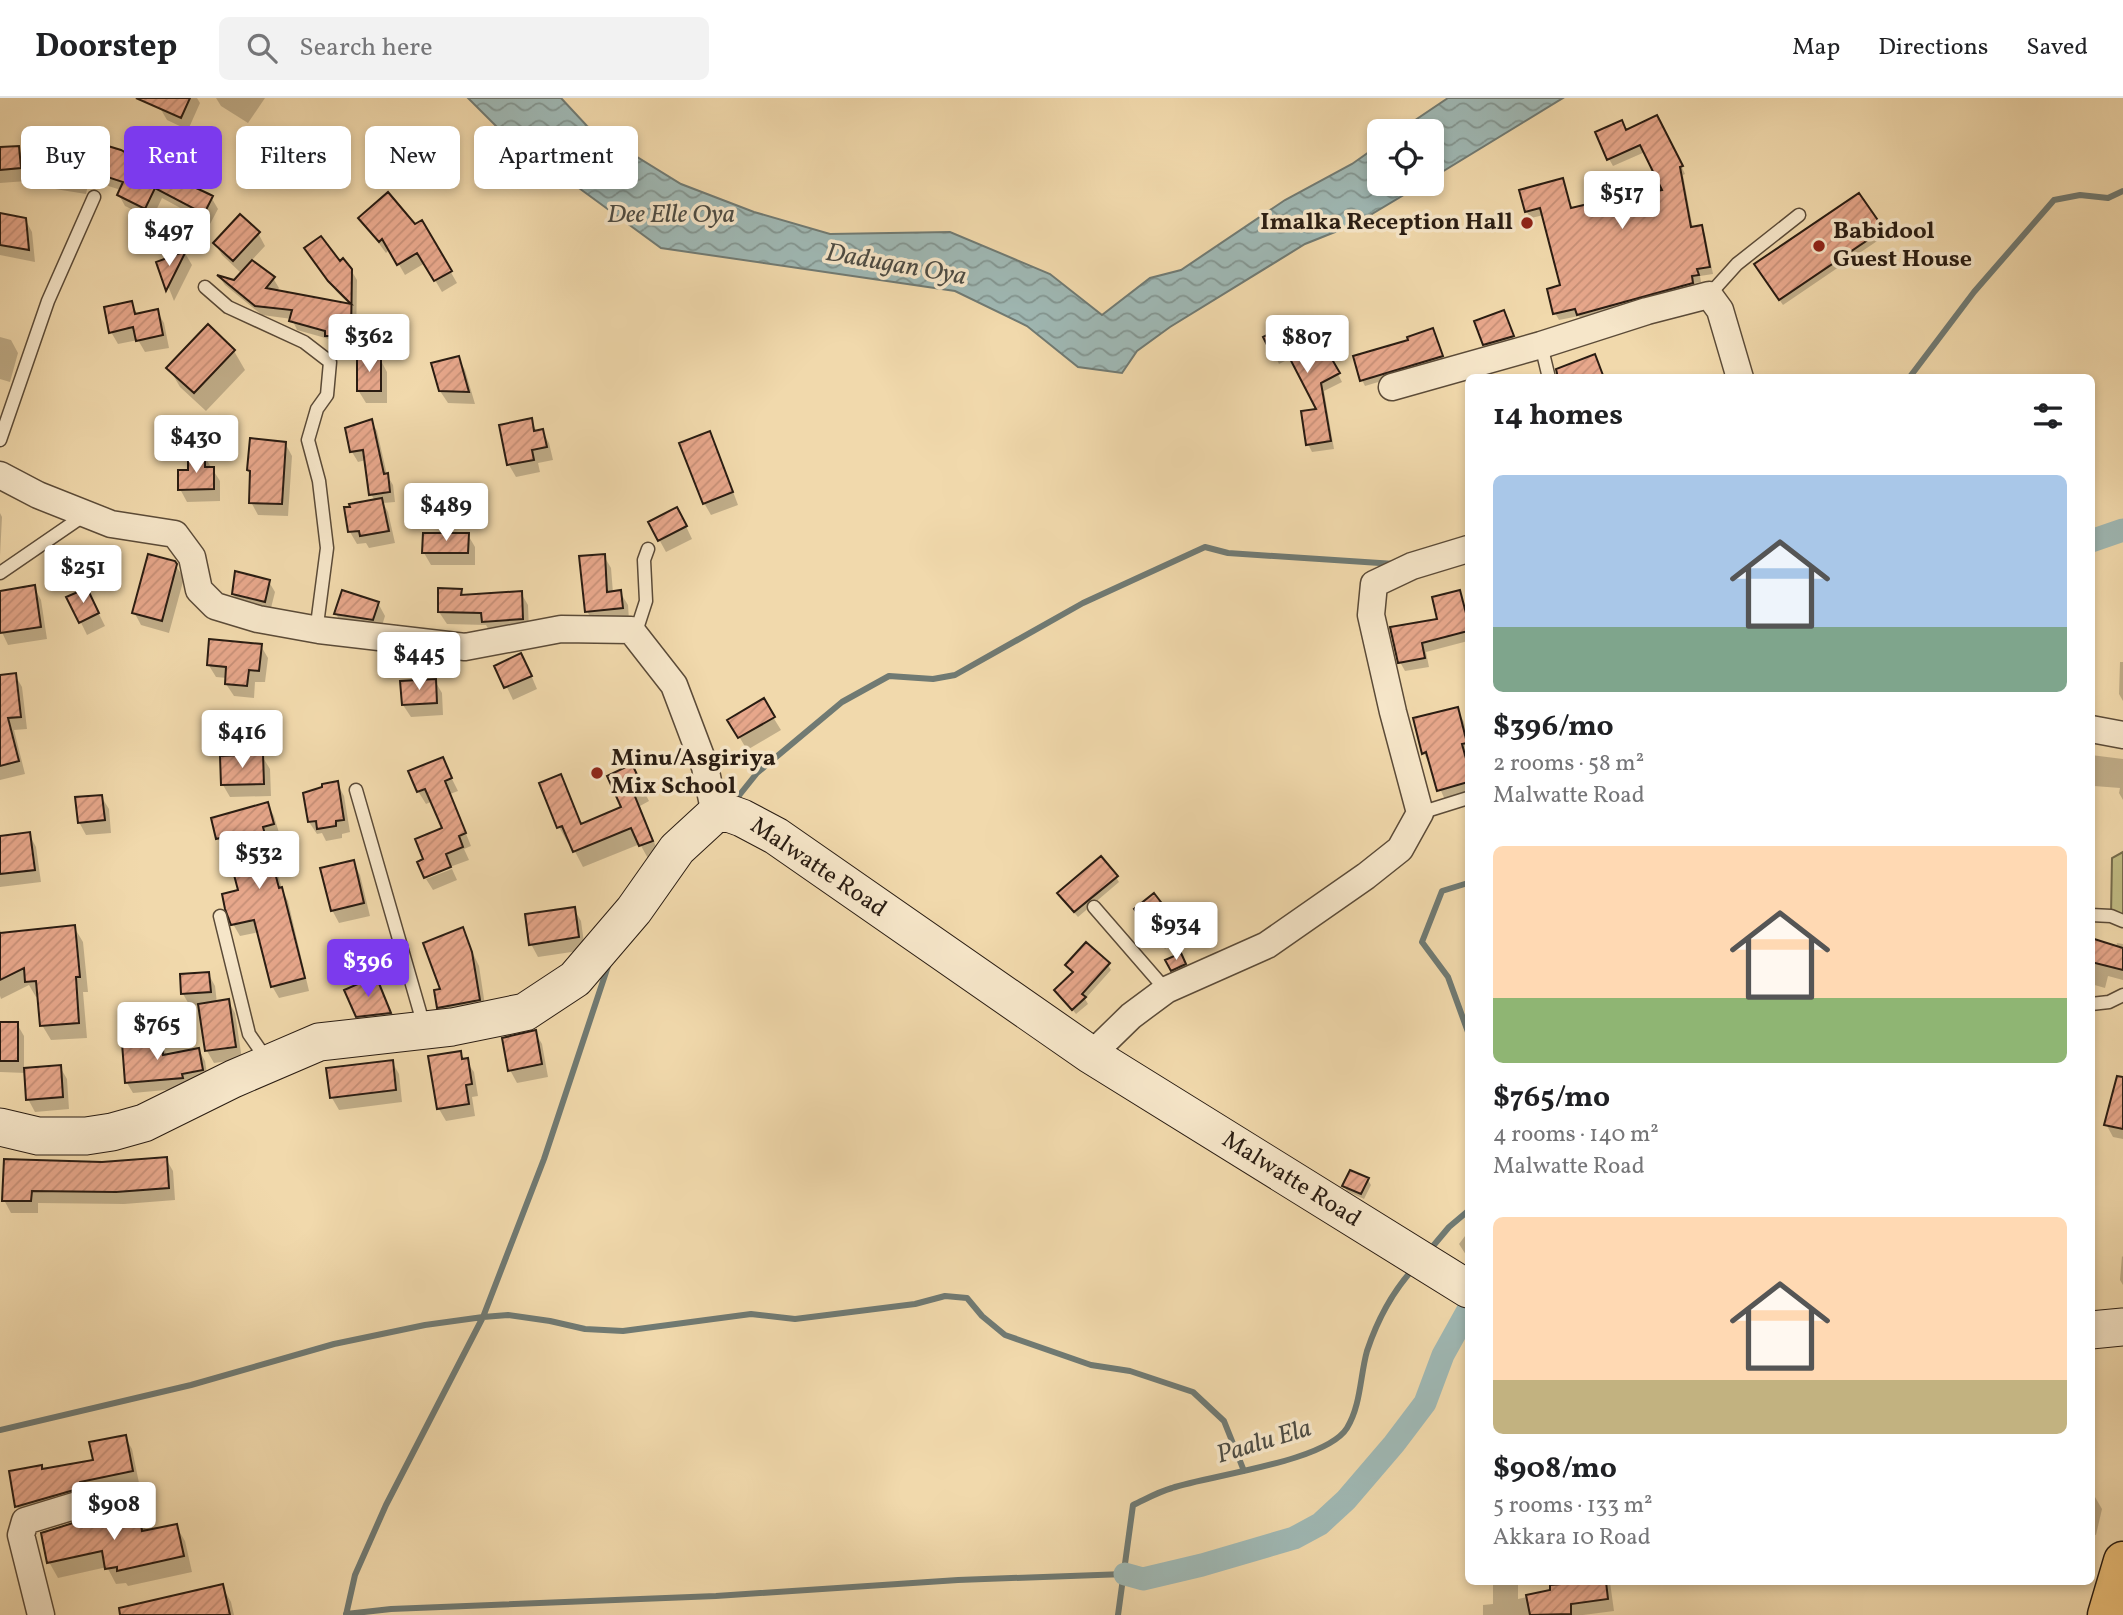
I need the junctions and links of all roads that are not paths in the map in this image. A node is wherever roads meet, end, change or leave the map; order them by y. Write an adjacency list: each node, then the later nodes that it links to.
1 (94, 197): 9 (lane)
2 (1799, 215): 4 (lane)
3 (205, 287): 15 (lane)
4 (1709, 295): 5 (street); 7 (street)
5 (1541, 345): 6 (lane); 8 (street)
6 (1548, 374)
7 (1739, 374)
8 (1392, 387)
9 (0, 440)
10 (0, 475): 11 (street)
11 (86, 514): 14 (lane); 15 (street)
12 (648, 549): 16 (lane)
13 (1465, 549): 21 (street)
14 (0, 573)
15 (319, 631): 16 (street)
16 (635, 635): 22 (street)
17 (2095, 730): 18 (street)
18 (2123, 735)
19 (356, 790): 30 (lane)
20 (1465, 800): 21 (lane)
21 (1420, 813): 27 (street)
22 (715, 814): 30 (street, Malwatte Road); 31 (street, Malwatte Road)
23 (1094, 907): 27 (lane)
24 (2095, 915): 26 (lane)
25 (220, 916): 32 (lane)
26 (2123, 921)
27 (1166, 990): 31 (street)
28 (2123, 995): 29 (lane)
29 (2095, 1004)
30 (425, 1030): 32 (street, Malwatte Road)
31 (1091, 1055): 34 (street, Malwatte Road)
32 (269, 1064): 33 (street, Malwatte Road)
33 (0, 1127)
34 (1465, 1287)
35 (2123, 1327): 36 (street)
36 (2095, 1330)
37 (84, 1503): 40 (street)
38 (2123, 1561): 39 (main road)
39 (2113, 1605)
40 (41, 1615)

